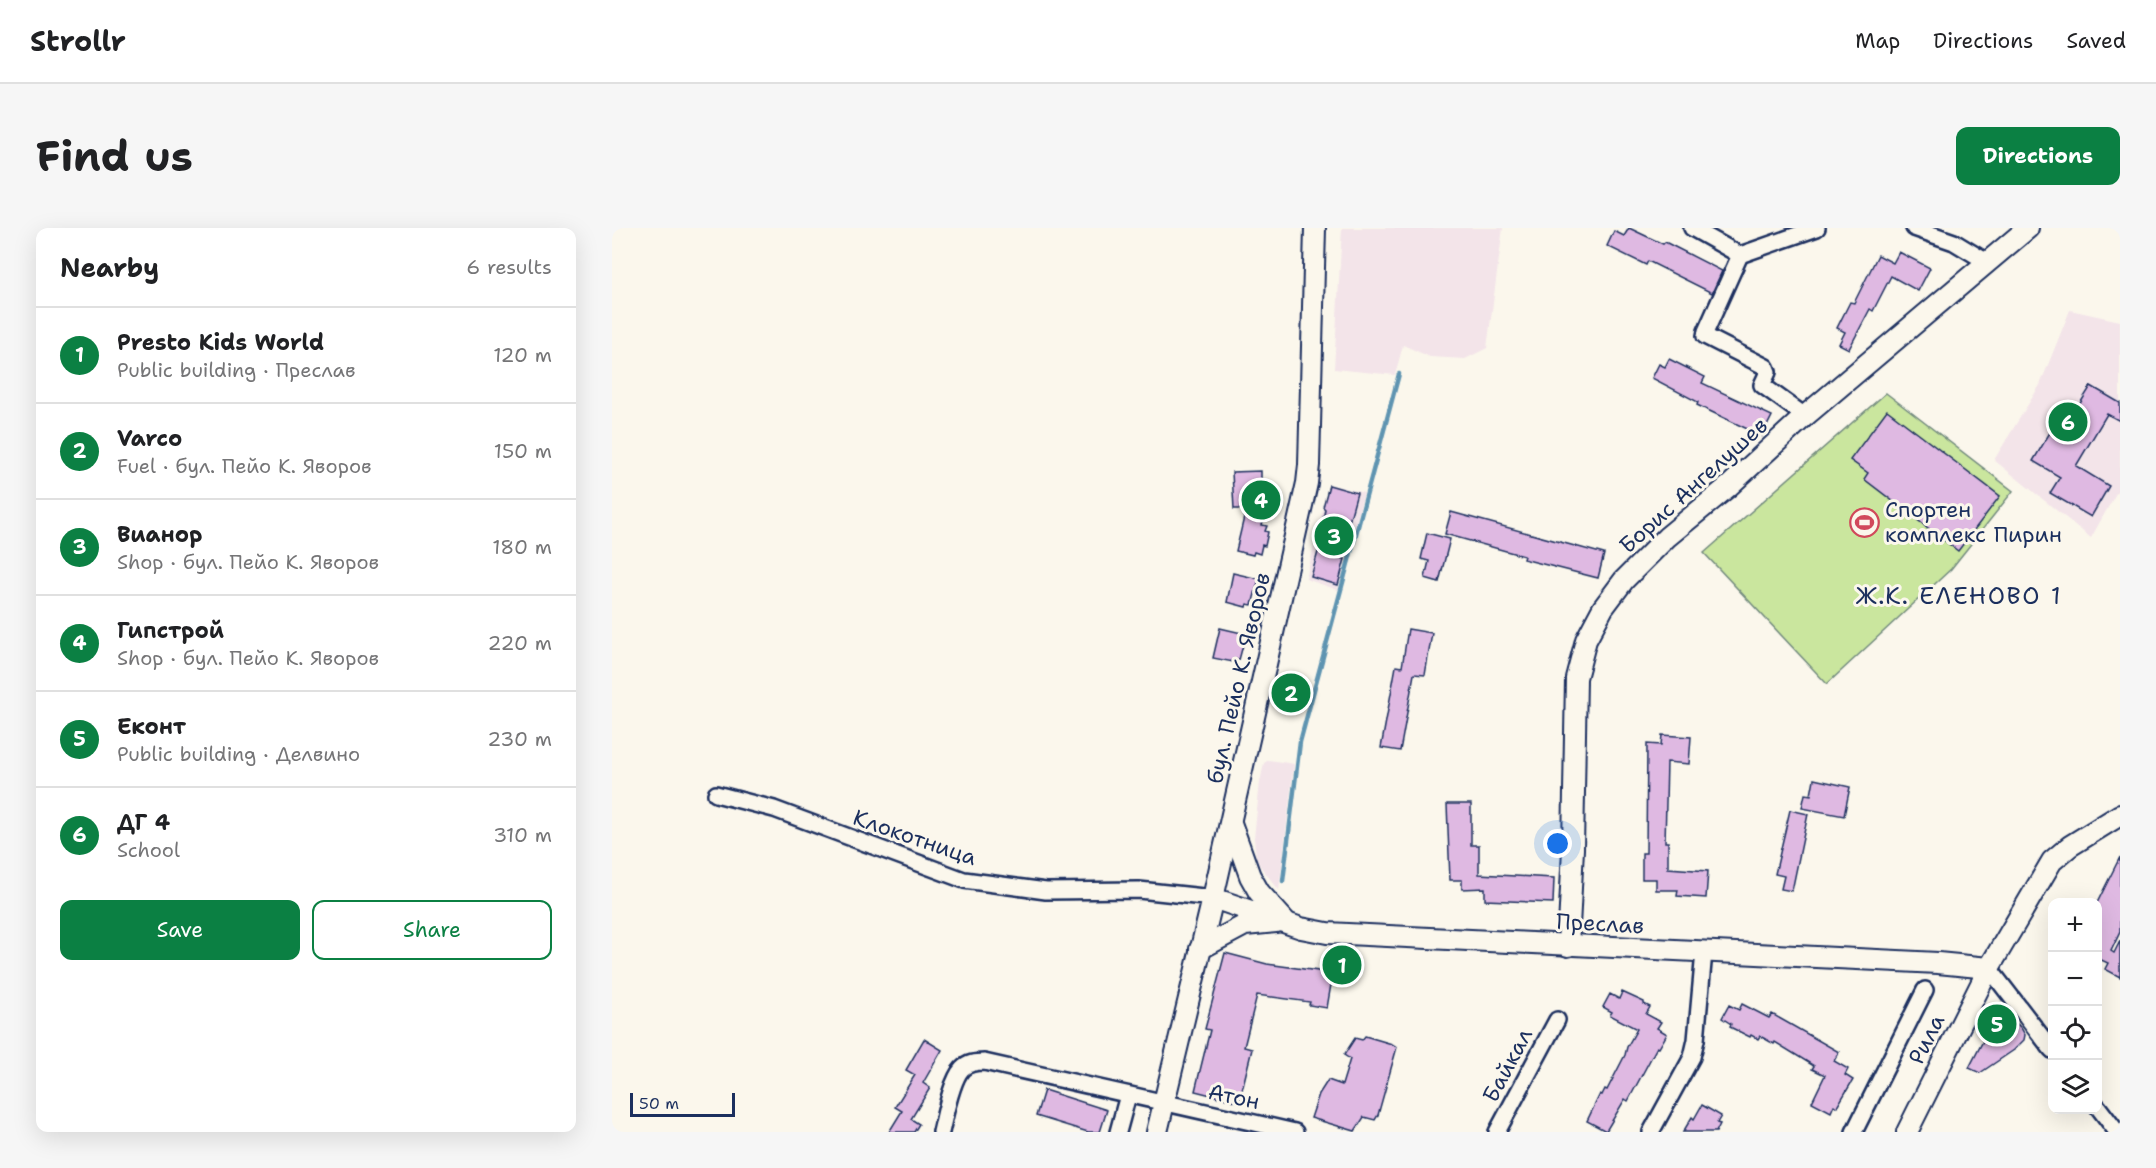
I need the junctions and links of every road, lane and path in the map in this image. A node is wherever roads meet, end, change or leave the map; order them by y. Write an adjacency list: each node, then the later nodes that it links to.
1 (1315, 228): 11 (street, бул. Пейо К. Яворов)
2 (1692, 228): 6 (street)
3 (1817, 228): 6 (street)
4 (1914, 228): 7 (street)
5 (2028, 228): 7 (street, Борис Ангелушев)
6 (1740, 255): 8 (street)
7 (1987, 262): 8 (street, Борис Ангелушев)
8 (1805, 416): 14 (street, Борис Ангелушев)
9 (716, 794): 12 (street, Клокотница)
10 (2120, 815): 17 (street, Рила)
11 (1230, 819): 12 (street, бул. Пейо К. Яворов); 13 (street)
12 (1213, 898): 13 (street, Преслав); 15 (street, бул. Пейо К. Яворов)
13 (1285, 921): 14 (street, Преслав); 15 (street)
14 (1568, 945): 16 (street, Преслав)
15 (1200, 949): 22 (street, бул. Пейо К. Яворов)
16 (1704, 952): 17 (street, Преслав); 30 (street)
17 (1989, 969): 20 (street); 32 (street, Рила)
18 (1925, 990): 31 (street)
19 (1557, 1020): 29 (street, Байкал)
20 (2048, 1045)
21 (1128, 1095): 22 (street, Атон); 25 (street, Атон); 26 (street)
22 (1163, 1103): 24 (street, Атон); 27 (street, бул. Пейо К. Яворов)
23 (2102, 1113): 33 (street)
24 (1233, 1126): 28 (street, Атон)
25 (941, 1132)
26 (1118, 1132)
27 (1156, 1132)
28 (1295, 1132)
29 (1497, 1132)
30 (1651, 1132)
31 (1854, 1132)
32 (1907, 1132)
33 (2117, 1132)

